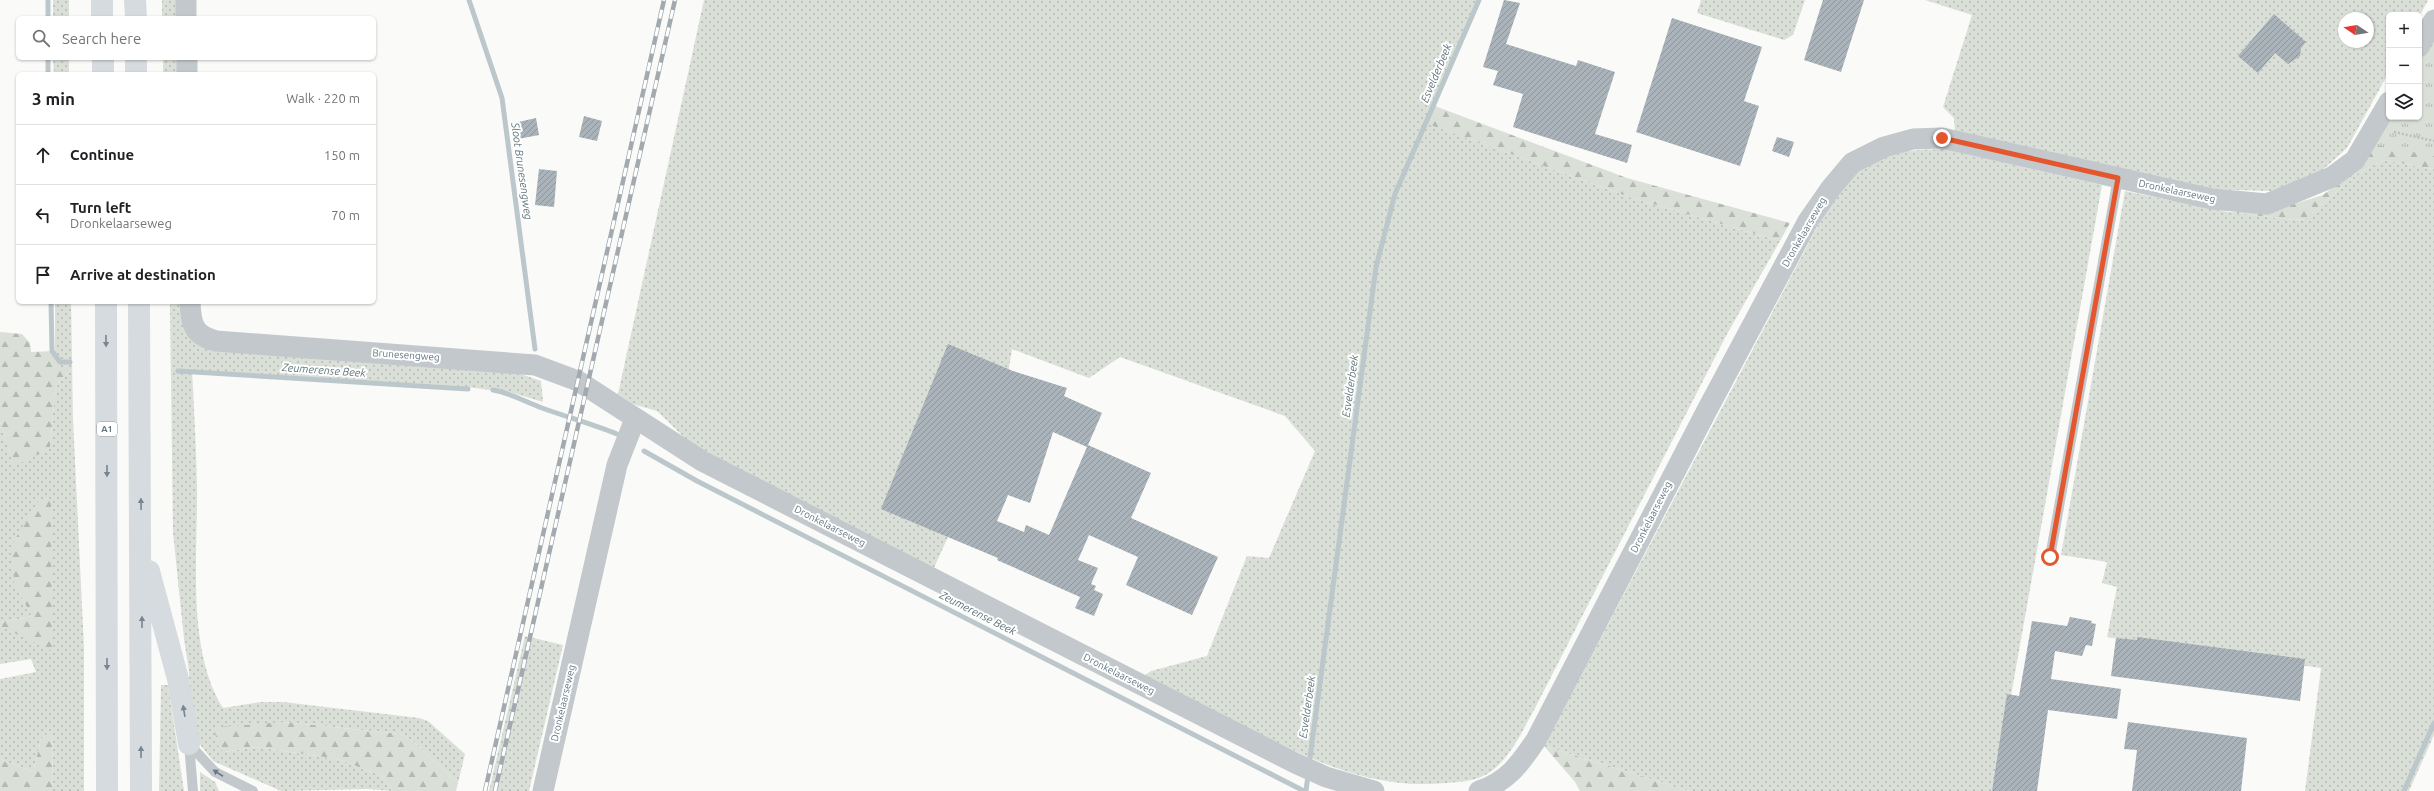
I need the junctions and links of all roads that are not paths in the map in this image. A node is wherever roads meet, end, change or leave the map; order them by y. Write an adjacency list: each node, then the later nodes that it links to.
1 (102, 0): 4 (highway)
2 (136, 0): 5 (highway)
3 (186, 0): 6 (street)
4 (102, 16)
5 (136, 16)
6 (186, 16)
7 (2434, 20): 8 (street)
8 (2422, 42)
9 (103, 60): 12 (highway)
10 (136, 60): 13 (highway)
11 (187, 60): 14 (street)
12 (103, 72)
13 (136, 72)
14 (187, 72)
15 (2386, 108): 16 (street, Dronkelaarseweg)
16 (2118, 178): 22 (lane); 30 (street, Dronkelaarseweg)
17 (106, 304): 24 (highway, A1, one-way to 24)
18 (139, 304): 21 (highway, one-way to 18)
19 (190, 304): 20 (street, Brunesengweg)
20 (636, 419): 28 (street, Dronkelaarseweg); 29 (street, Dronkelaarseweg)
21 (141, 543): 23 (highway, one-way to 21); 25 (highway, one-way to 21)
22 (2050, 557)
23 (189, 744): 26 (lane); 27 (lane, one-way to 23)
24 (107, 791)
25 (141, 791)
26 (193, 791)
27 (252, 791)
28 (543, 791)
29 (1374, 791)
30 (1479, 791)

